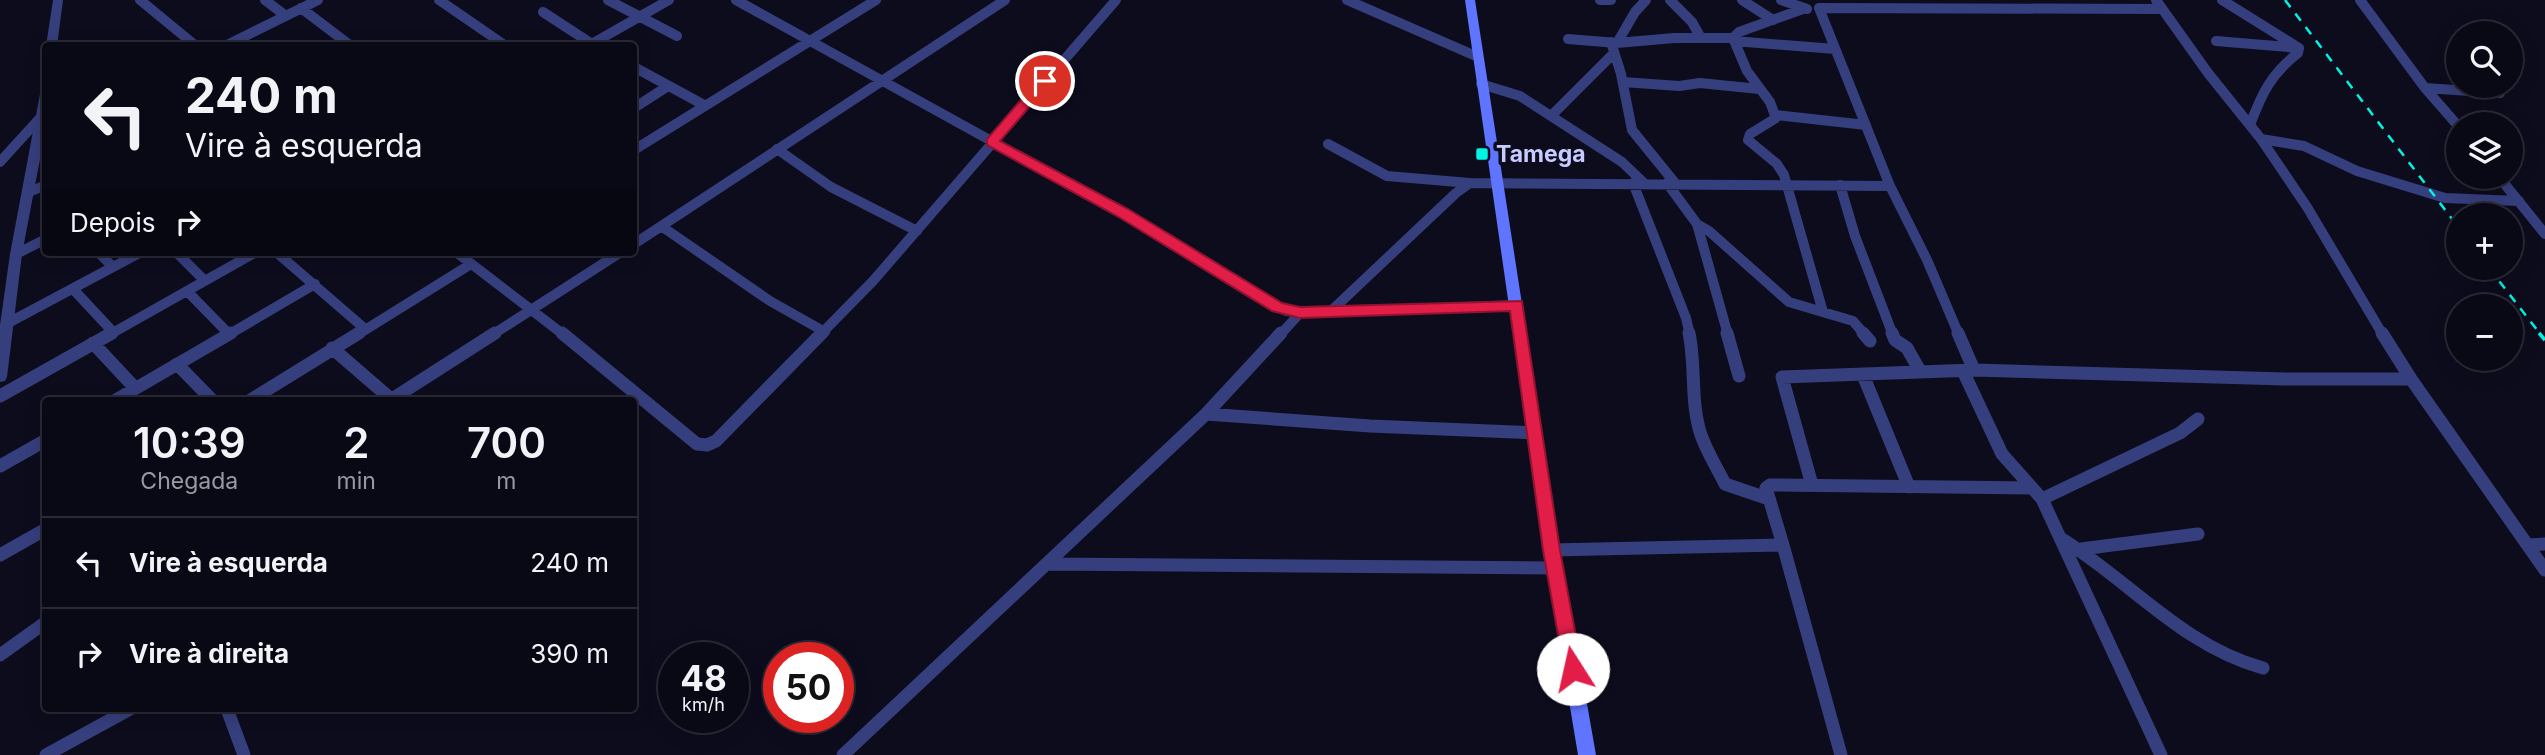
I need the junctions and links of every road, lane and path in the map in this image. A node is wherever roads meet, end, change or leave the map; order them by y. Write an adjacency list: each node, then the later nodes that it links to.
1 (58, 0): 36 (street)
2 (140, 0): 37 (street)
3 (265, 0): 27 (street)
4 (318, 0): 24 (street)
5 (439, 0): 40 (street)
6 (608, 0): 28 (street)
7 (669, 0): 28 (street)
8 (736, 0): 34 (street)
9 (1005, 0): 48 (street)
10 (1115, 0): 65 (street)
11 (1347, 0): 46 (street)
12 (1470, 0): 46 (main road)
13 (1600, 0): 14 (street)
14 (1611, 0)
15 (1646, 0): 43 (street)
16 (1670, 0): 31 (street)
17 (1742, 0): 29 (street)
18 (1781, 0): 25 (street)
19 (2222, 0): 44 (street)
20 (2360, 0): 52 (street)
21 (868, 2): 34 (street)
22 (2159, 5): 23 (street); 63 (street)
23 (1820, 6): 25 (street); 45 (street)
24 (301, 8): 27 (street); 39 (street)
25 (1803, 9): 29 (street)
26 (543, 12): 41 (street)
27 (286, 16): 38 (street)
28 (640, 16): 30 (street); 42 (street)
29 (1773, 20): 33 (street)
30 (677, 36)
31 (1701, 38): 33 (street); 43 (street)
32 (1568, 39): 43 (street)
33 (1733, 39): 45 (street); 53 (street)
34 (810, 40): 48 (street); 56 (street)
35 (2216, 41): 44 (street)
36 (52, 42)
37 (191, 42)
38 (233, 42)
39 (346, 42)
40 (500, 42)
41 (588, 42)
42 (597, 42)
43 (1614, 46): 49 (street); 60 (street)
44 (2300, 48): 63 (street)
45 (1835, 49): 62 (street)
46 (1478, 57): 50 (main road)
47 (637, 69): 51 (street)
48 (881, 82): 65 (street); 68 (street)
49 (1623, 82): 53 (street); 73 (street)
50 (1481, 84): 60 (street); 70 (main road)
51 (668, 86): 55 (street); 56 (street)
52 (2425, 88): 54 (street); 58 (street)
53 (1759, 89): 59 (street)
54 (2446, 89)
55 (637, 105)
56 (704, 106): 67 (street)
57 (42, 110): 61 (street)
58 (2446, 112)
59 (1775, 115): 62 (street); 74 (street)
60 (1551, 116): 72 (street)
61 (40, 118): 69 (street); 79 (street)
62 (1866, 125): 77 (street)
63 (2250, 125): 64 (street)
64 (2262, 139): 80 (street); 120 (street)
65 (992, 142): 83 (street); 104 (street)
66 (1328, 144): 71 (street)
67 (637, 148)
68 (776, 149): 82 (street); 83 (street)
69 (0, 162)
70 (1496, 181): 71 (street); 72 (street); 100 (main road)
71 (1470, 183): 102 (street)
72 (1638, 183): 73 (street); 136 (street)
73 (1671, 183): 74 (street); 81 (street)
74 (1788, 184): 76 (street); 103 (street)
75 (42, 186): 79 (street)
76 (1840, 186): 77 (street); 115 (street)
77 (1890, 186): 116 (street)
78 (2510, 189): 80 (street)
79 (29, 192): 87 (street)
80 (2519, 201): 84 (street)
81 (1697, 224): 103 (street); 118 (street)
82 (661, 226): 86 (street); 109 (street)
83 (917, 232): 109 (street)
84 (2545, 234)
85 (42, 241): 87 (street)
86 (637, 242)
87 (16, 254): 105 (street)
88 (102, 256): 95 (street)
89 (134, 256): 95 (street)
90 (180, 256): 96 (street)
91 (249, 256): 96 (street)
92 (281, 256): 97 (street)
93 (463, 256): 101 (street); 106 (street)
94 (615, 256): 101 (street)
95 (113, 267): 98 (street)
96 (205, 281): 99 (street)
97 (315, 284): 106 (street); 108 (street)
98 (73, 289): 105 (street); 107 (street)
99 (187, 291): 107 (street); 108 (street)
100 (1517, 305): 102 (street); 130 (main road)
101 (533, 309): 109 (street); 127 (street)
102 (1330, 312): 104 (street)
103 (1823, 312): 110 (street)
104 (1300, 313): 128 (street)
105 (8, 323): 113 (street)
106 (364, 328): 112 (street)
107 (113, 332): 111 (street)
108 (228, 332): 114 (street)
109 (825, 332)
110 (1870, 341)
111 (93, 343): 121 (street); 122 (street)
112 (332, 348): 125 (street); 126 (street)
113 (1, 360): 119 (street)
114 (177, 364): 121 (street); 124 (street)
115 (1920, 371): 116 (street); 117 (street)
116 (1969, 371): 120 (street); 135 (street)
117 (1863, 374): 133 (street); 134 (street)
118 (1739, 376)
119 (0, 377)
120 (2411, 379): 143 (street)
121 (135, 388): 123 (street)
122 (0, 396)
123 (120, 397)
124 (210, 397)
125 (255, 397)
126 (387, 397)
127 (395, 397)
128 (1206, 414): 130 (street); 147 (street)
129 (2198, 419): 137 (street)
130 (1535, 433): 145 (main road)
131 (42, 442): 132 (street)
132 (0, 466)
133 (1812, 485): 134 (street); 136 (street)
134 (1909, 487): 135 (street)
135 (2032, 488): 137 (street)
136 (1769, 499): 142 (street)
137 (2042, 499): 140 (street)
138 (42, 531): 146 (street)
139 (2199, 534): 144 (street)
140 (2062, 538): 144 (street); 160 (street)
141 (2545, 544): 143 (street)
142 (1783, 545): 145 (street); 159 (street)
143 (2528, 545): 149 (street)
144 (2081, 549): 152 (street)
145 (1552, 550): 148 (main road)
146 (0, 555)
147 (1048, 564): 148 (street); 157 (street)
148 (1555, 568): 158 (main road)
149 (2545, 570)
150 (42, 625): 151 (street)
151 (0, 654)
152 (2263, 668)
153 (125, 712): 155 (street)
154 (231, 712): 156 (street)
155 (46, 755)
156 (244, 755)
157 (843, 755)
158 (1587, 755)
159 (1841, 755)
160 (2161, 755)

